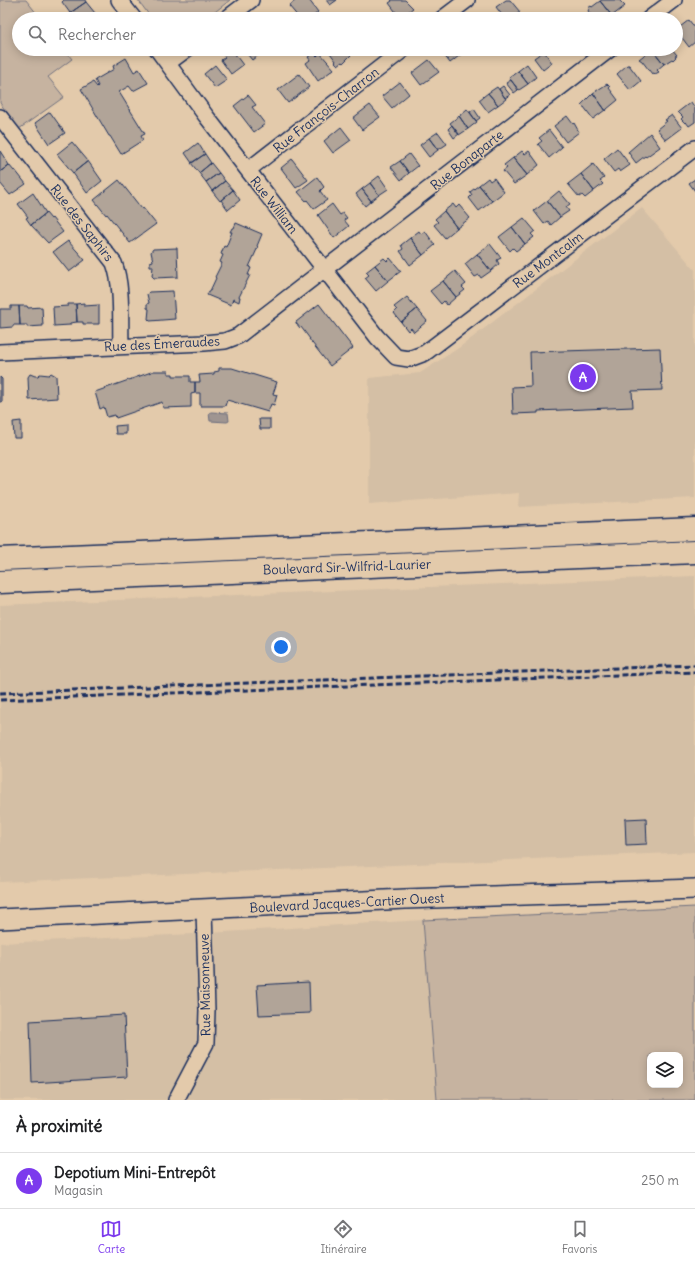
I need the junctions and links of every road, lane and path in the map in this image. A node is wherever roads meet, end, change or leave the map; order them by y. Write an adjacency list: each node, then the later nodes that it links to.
1 (119, 0): 5 (street)
2 (251, 0): 6 (street)
3 (467, 0): 7 (street)
4 (674, 0): 8 (street)
5 (128, 12)
6 (235, 12)
7 (451, 12)
8 (658, 12)
9 (162, 56): 13 (street, Rue William)
10 (178, 56): 13 (street)
11 (395, 56): 16 (street, Rue François-Charron)
12 (601, 56): 17 (street, Rue Bonaparte)
13 (168, 64): 16 (street, Rue William)
14 (0, 117): 18 (street, Rue des Saphirs)
15 (695, 148): 20 (street, Rue Montcalm)
16 (248, 170): 17 (street, Rue William)
17 (325, 270): 18 (street, Rue des Émeraudes); 20 (street, Rue William)
18 (121, 346): 19 (street, Rue des Émeraudes)
19 (0, 352)
20 (396, 357)
21 (695, 530): 23 (highway, Boulevard Sir-Wilfrid-Laurier)
22 (695, 552): 24 (highway, Boulevard Sir-Wilfrid-Laurier)
23 (0, 559)
24 (0, 582)
25 (695, 889): 26 (main road, Boulevard Jacques-Cartier Ouest)
26 (204, 910): 27 (main road, Boulevard Jacques-Cartier Ouest); 28 (street, Rue Maisonneuve)
27 (0, 919)
28 (176, 1100)

